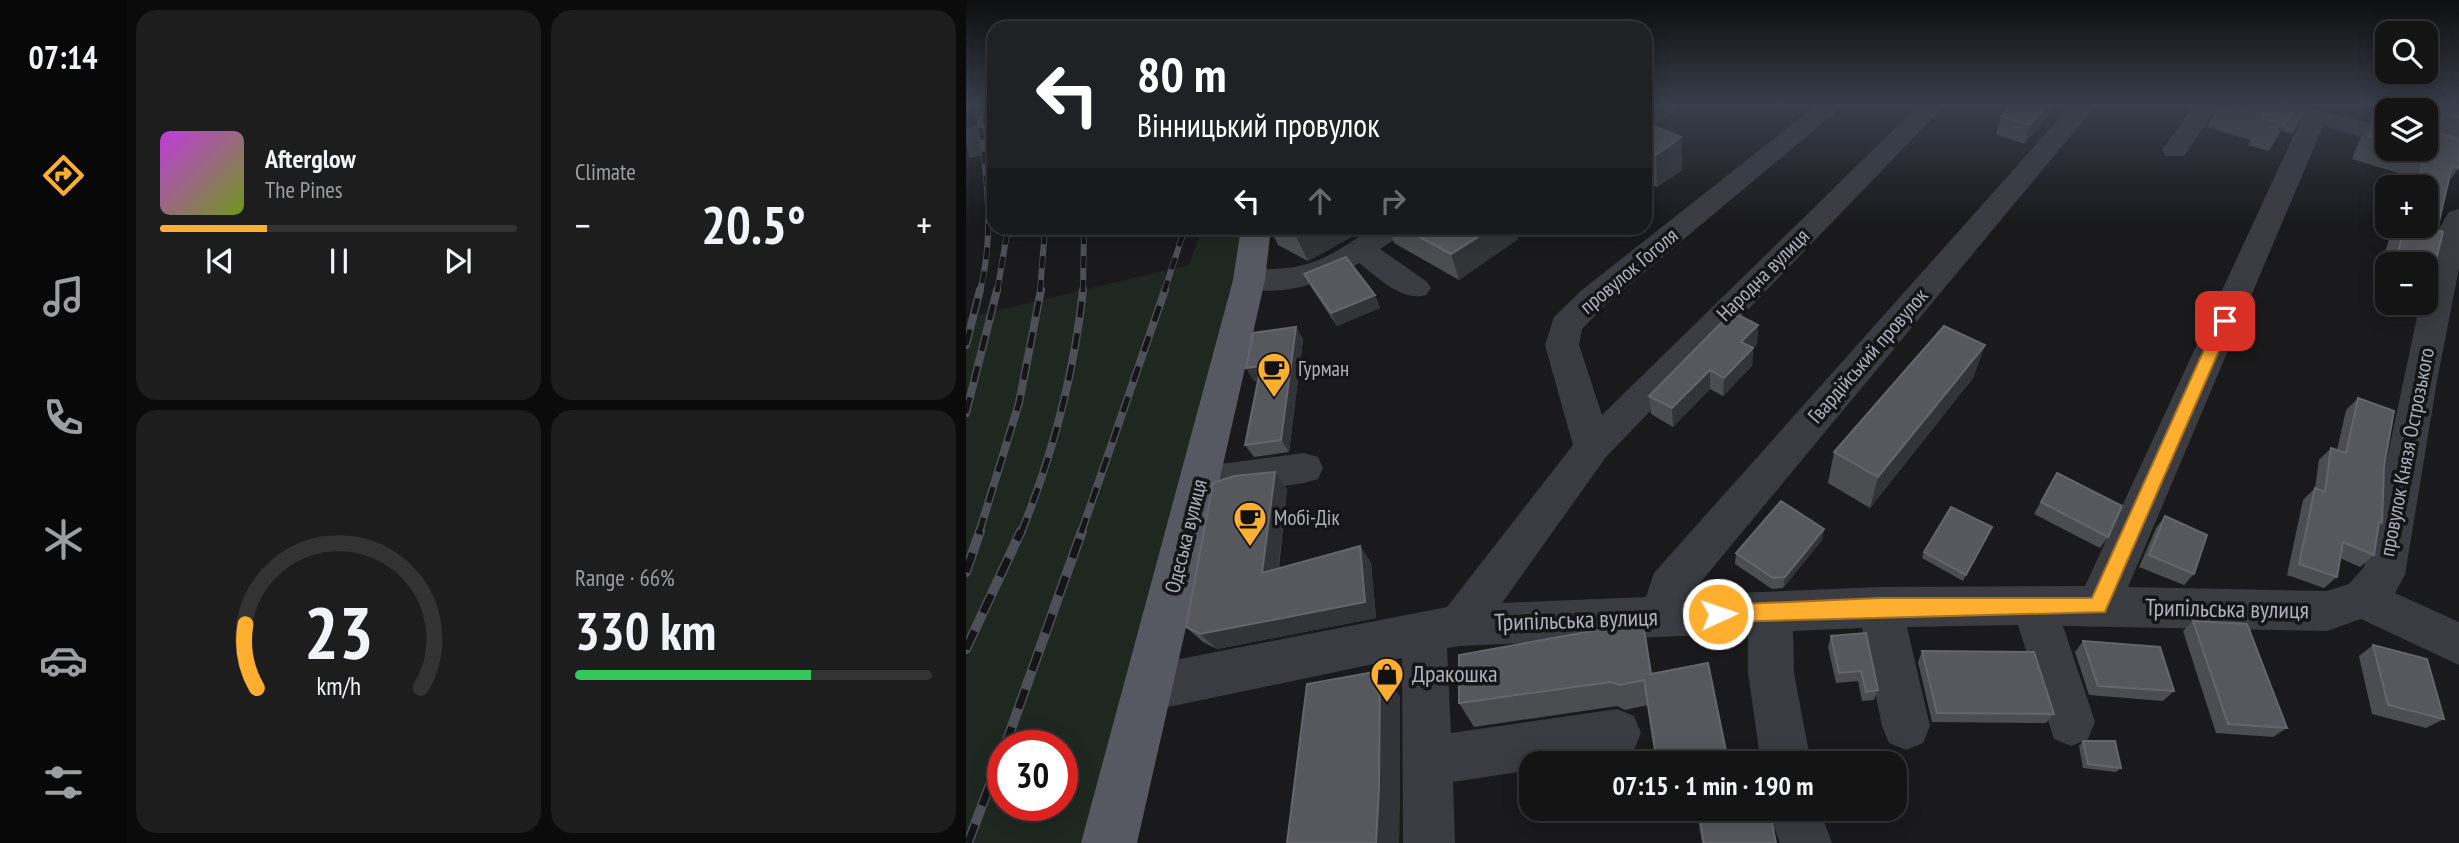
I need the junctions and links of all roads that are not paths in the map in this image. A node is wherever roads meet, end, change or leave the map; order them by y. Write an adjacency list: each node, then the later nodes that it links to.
1 (1784, 143): 14 (street, провулок Гоголя)
2 (1895, 143): 14 (street, Народна вулиця)
3 (2051, 143): 22 (street, Гвардійський провулок)
4 (2180, 143): 6 (street)
5 (2303, 143): 19 (street)
6 (2175, 150)
7 (2459, 218): 13 (street, провулок Князя Острозького)
8 (1255, 235): 11 (main road, Одеська вулиця)
9 (1382, 235): 10 (street)
10 (1359, 249): 11 (street); 12 (street)
11 (1249, 280): 16 (main road, Одеська вулиця)
12 (1416, 288)
13 (2445, 330): 17 (street, провулок Князя Острозького)
14 (1593, 447): 23 (street)
15 (1304, 468): 16 (street)
16 (1198, 483): 25 (main road, Одеська вулиця)
17 (2363, 599): 19 (street, Трипільська вулиця); 24 (street)
18 (2034, 605): 19 (street, Трипільська вулиця); 20 (street, Трипільська вулиця); 26 (street)
19 (2098, 606)
20 (1880, 607): 21 (street, Трипільська вулиця); 27 (street)
21 (1770, 611): 22 (street, Трипільська вулиця); 29 (street)
22 (1665, 616): 23 (street, Трипільська вулиця)
23 (1442, 628): 25 (street, Трипільська вулиця); 30 (street)
24 (2459, 644)
25 (1149, 688): 32 (main road, Одеська вулиця)
26 (2071, 722)
27 (1906, 726)
28 (1617, 733): 30 (street)
29 (1784, 751)
30 (1427, 761): 33 (street)
31 (1798, 821): 34 (street)
32 (1109, 843)
33 (1429, 843)
34 (1806, 843)

